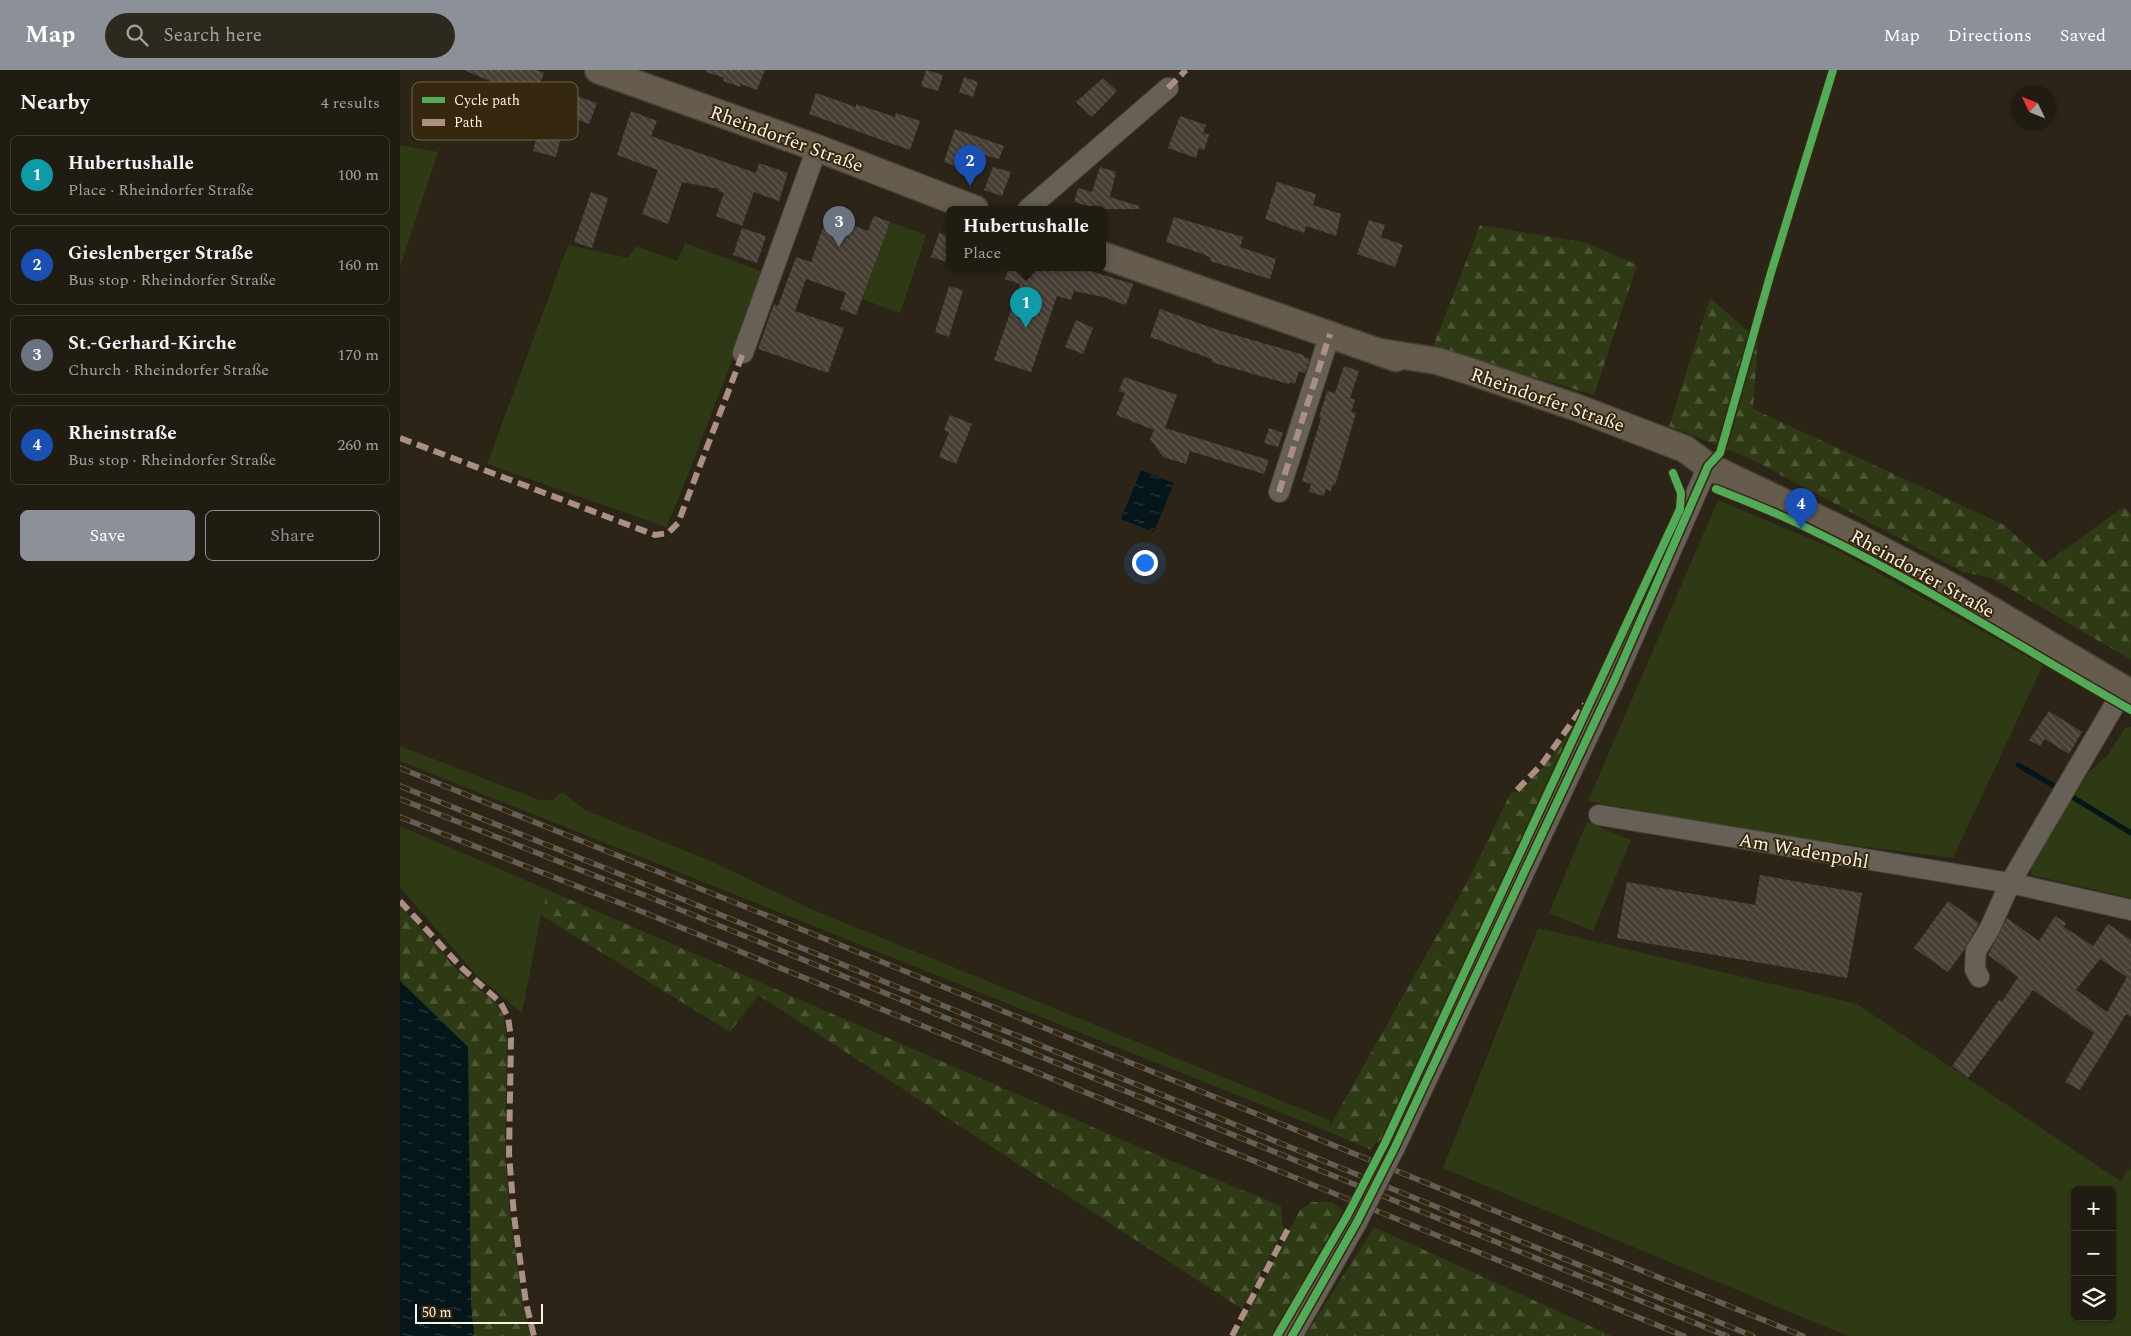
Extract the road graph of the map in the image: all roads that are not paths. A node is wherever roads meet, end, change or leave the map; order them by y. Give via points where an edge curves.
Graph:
1 (598, 70) edge
2 (1168, 88) dead end
3 (817, 148) junction
4 (968, 206) edge
5 (1031, 206) edge
6 (1106, 256) edge
7 (1330, 334) junction
8 (742, 353) dead end
9 (1708, 466) junction
10 (1279, 492) dead end
11 (2127, 691) edge
12 (1598, 815) dead end
13 (2010, 884) junction
14 (2131, 910) edge
15 (1979, 977) dead end
16 (1292, 1336) edge

1 - 3 main road, Rheindorfer Straße
2 - 5 street
3 - 4 main road, Rheindorfer Straße
3 - 8 street
6 - 7 main road, Rheindorfer Straße
7 - 9 main road, Rheindorfer Straße via 1380,352 1438,361 1578,408 1685,449
7 - 10 street
9 - 11 main road, Rheindorfer Straße via 1855,536 1954,588
9 - 16 street, bridge via 1614,681 1395,1148
11 - 13 street
12 - 13 street, Am Wadenpohl
13 - 14 street, Am Wadenpohl
13 - 15 street via 1976,951 1975,969

